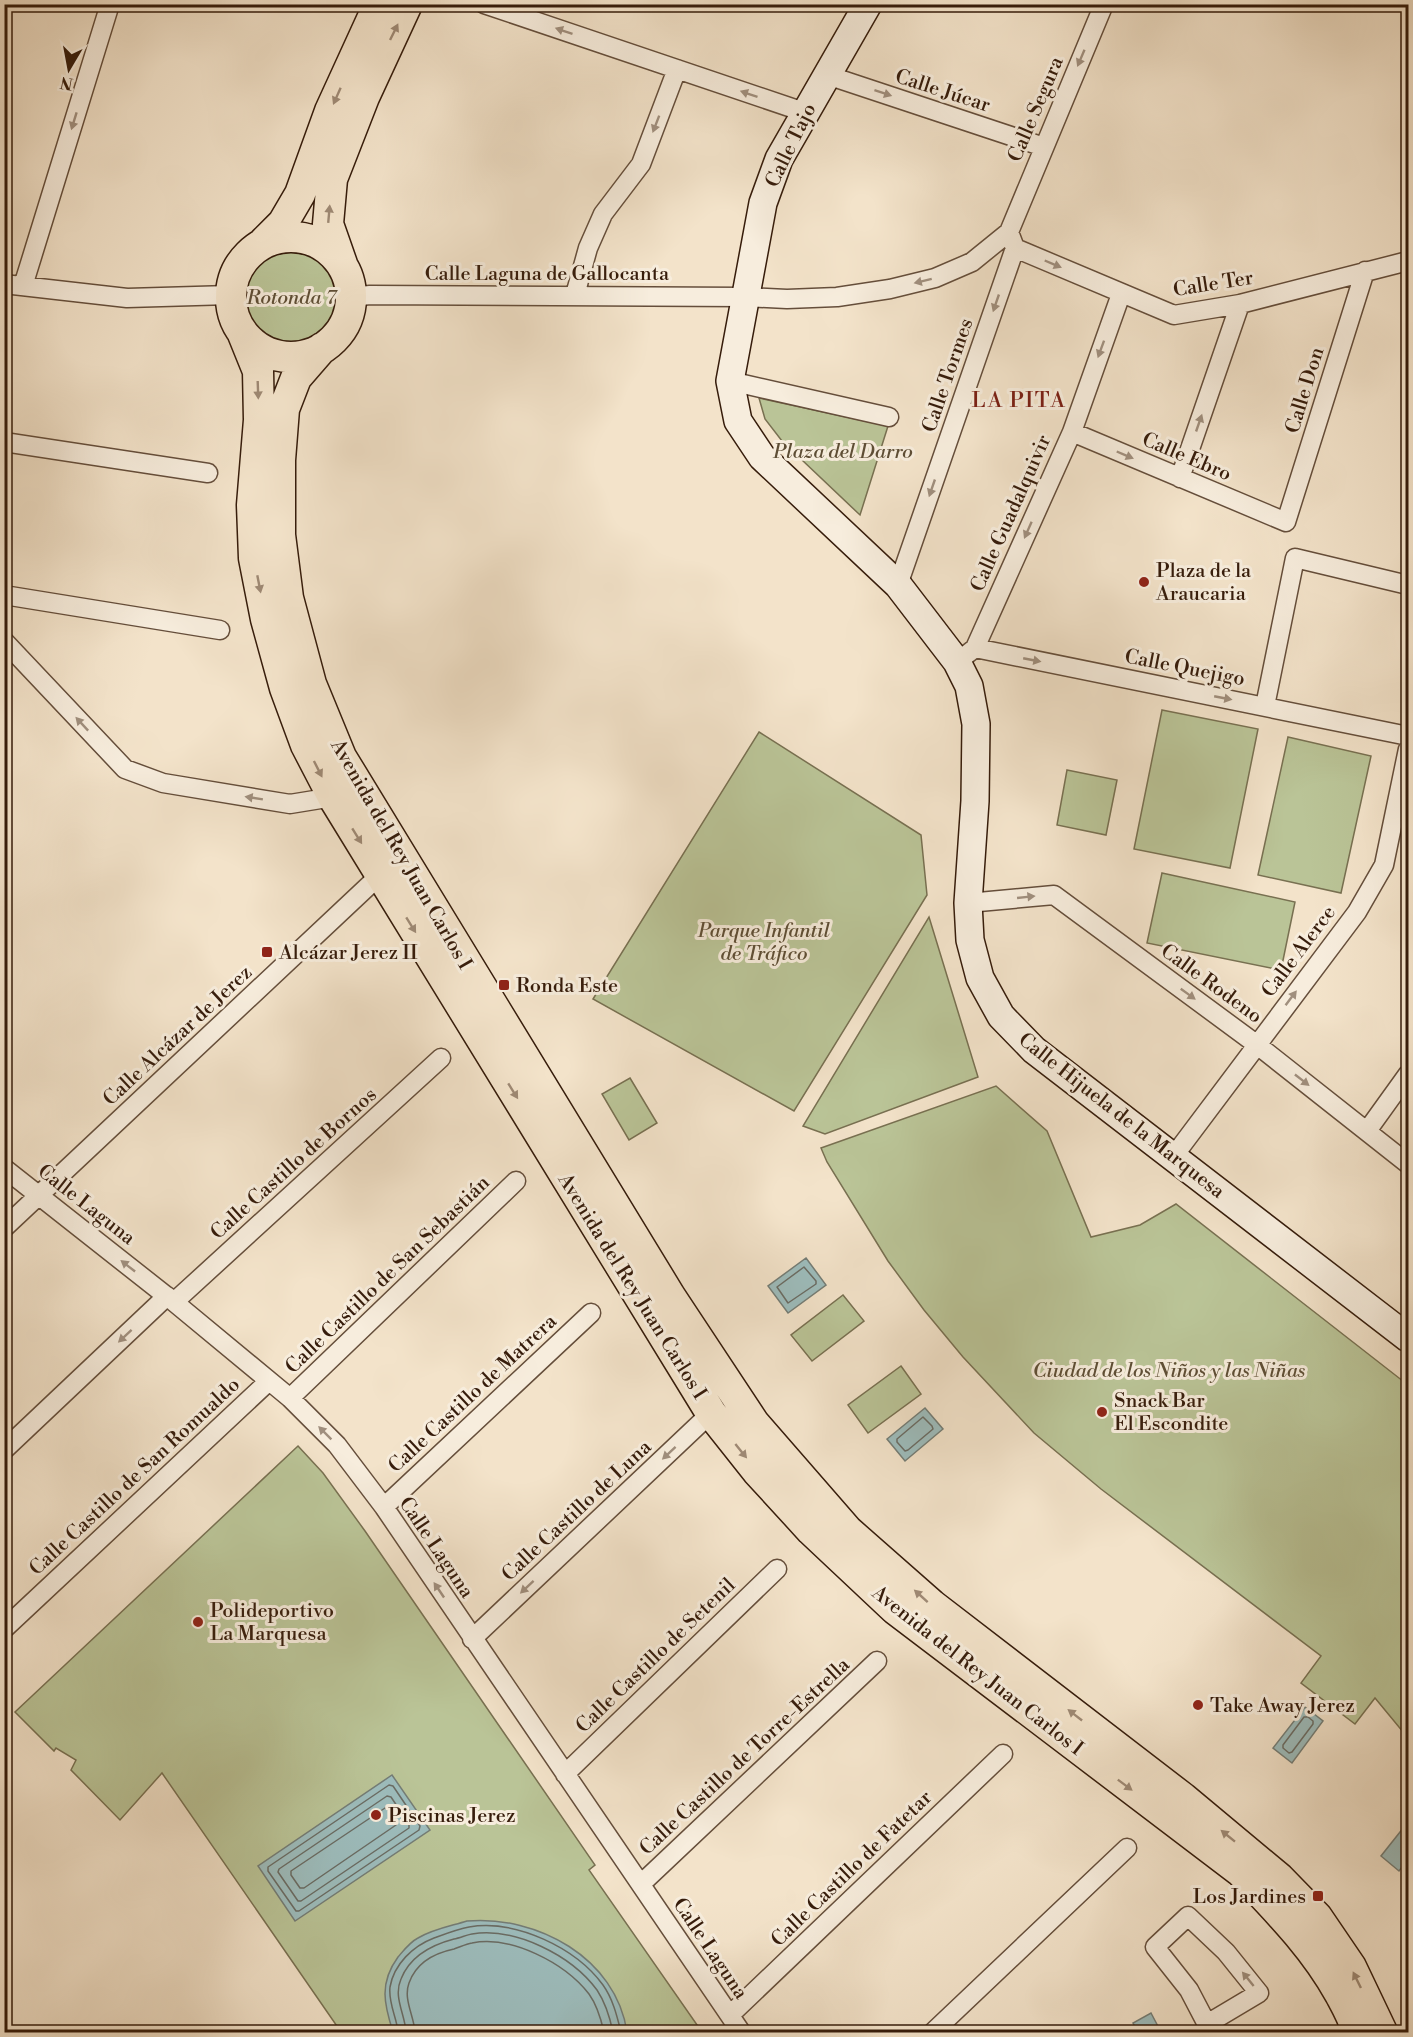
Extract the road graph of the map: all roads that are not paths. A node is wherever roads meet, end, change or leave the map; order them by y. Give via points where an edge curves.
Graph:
1 (110, 4) edge
2 (379, 4) edge
3 (407, 4) edge
4 (484, 4) edge
5 (866, 5) edge
6 (1098, 6) edge
7 (677, 69) junction
8 (827, 75) junction
9 (804, 112) junction
10 (1044, 147) junction
11 (1012, 240) junction
12 (264, 242) junction
13 (1408, 261) edge
14 (1365, 271) junction
15 (348, 283) junction
16 (4, 284) edge
17 (23, 286) junction
18 (1121, 294) junction
19 (230, 295) junction
20 (574, 295) junction
21 (744, 297) junction
22 (1240, 304) junction
23 (243, 334) junction
24 (322, 348) junction
25 (730, 381) junction
26 (889, 417) dead end
27 (1072, 432) junction
28 (4, 442) edge
29 (208, 473) dead end
30 (1180, 478) junction
31 (1286, 522) joint
32 (898, 585) junction
33 (1408, 585) edge
34 (4, 595) edge
35 (220, 630) dead end
36 (4, 641) edge
37 (966, 655) junction
38 (1265, 706) junction
39 (1408, 735) edge
40 (1408, 749) edge
41 (333, 798) junction
42 (380, 875) junction
43 (968, 903) junction
44 (1256, 1044) junction
45 (441, 1058) dead end
46 (1408, 1074) edge
47 (1366, 1131) junction
48 (1173, 1157) junction
49 (1408, 1164) edge
50 (4, 1168) edge
51 (516, 1182) dead end
52 (39, 1196) junction
53 (4, 1228) edge
54 (171, 1299) junction
55 (591, 1313) dead end
56 (1408, 1338) edge
57 (269, 1381) junction
58 (290, 1398) junction
59 (711, 1413) junction
60 (4, 1450) edge
61 (384, 1507) junction
62 (777, 1569) dead end
63 (4, 1629) edge
64 (472, 1639) junction
65 (877, 1661) dead end
66 (1003, 1754) dead end
67 (564, 1774) junction
68 (1127, 1848) dead end
69 (641, 1884) junction
70 (730, 2015) junction
71 (1209, 2028) edge
72 (741, 2032) edge
73 (933, 2032) edge
74 (1357, 2032) edge
75 (1382, 2032) edge

1 -> 17 street
2 -> 12 main road via 330,111 300,194 283,223
15 -> 3 main road via 328,224 332,179
7 -> 4 street
5 - 8 street, Calle Tajo
6 -> 10 street, Calle Segura
9 -> 7 street
7 -> 20 street via 640,164 603,214
8 - 9 street, Calle Tajo
8 -> 10 street, Calle Júcar
9 - 21 street, Calle Tajo via 779,159 763,203
10 - 11 street, Calle Segura
11 -> 18 street, Calle Ter
11 -> 21 street, Calle Laguna de Gallocanta via 935,278 890,290 837,297
11 -> 32 street, Calle Tormes
12 - 15 main road via 288,236 324,247 338,259
12 - 19 main road via 241,263
13 - 14 street, Calle Ter
14 - 22 street, Calle Ter
14 - 31 street, Calle Don
15 - 20 street, Calle Laguna de Gallocanta via 370,295
15 - 24 main road via 347,319
16 - 17 street
17 - 19 street via 128,298
18 - 22 street, Calle Ter via 1174,315
18 -> 27 street, Calle Guadalquivir
19 - 23 main road via 232,313
20 - 21 street, Calle Laguna de Gallocanta
21 - 25 street, Calle Hijuela de la Marquesa
30 -> 22 street
23 - 24 main road via 272,354 288,357
23 -> 41 main road, Avenida del Rey Juan Carlos I via 258,371 254,558 285,687 306,745
75 -> 24 main road, Avenida del Rey Juan Carlos I via 1351,1967 1317,1917 1279,1878 932,1605 848,1531 754,1423 670,1296 341,757 311,684 288,598 282,556 280,460 284,409 296,378
25 - 26 street
25 - 32 street, Calle Hijuela de la Marquesa via 738,421 762,457
27 -> 30 street, Calle Ebro
27 -> 37 street, Calle Guadalquivir
28 - 29 street
30 - 31 street, Calle Ebro
32 - 37 street, Calle Hijuela de la Marquesa
33 - 38 street via 1295,558
34 - 35 street
41 -> 36 street via 290,804 163,783 125,769
37 -> 38 street, Calle Quejigo
37 - 43 street, Calle Hijuela de la Marquesa via 976,724
38 - 39 street, Calle Quejigo
44 -> 40 street, Calle Alerce via 1357,912 1384,865
41 -> 42 main road, Avenida del Rey Juan Carlos I
42 - 52 street, Calle Alcázar de Jerez
42 -> 59 main road, Avenida del Rey Juan Carlos I
43 -> 44 street, Calle Rodeno via 1054,895
43 - 48 street, Calle Hijuela de la Marquesa via 970,940 980,978 1001,1016 1034,1050
44 -> 47 street, Calle Rodeno
44 - 48 street, Calle Alerce
45 - 54 street, Calle Castillo de Bornos
46 - 47 street
47 - 49 street, Calle Rodeno
48 - 56 street, Calle Hijuela de la Marquesa
50 - 52 street, Calle Laguna
51 - 58 street, Calle Castillo de San Sebastián
52 - 53 street, Calle Alcázar de Jerez
54 -> 52 street, Calle Laguna
54 - 57 street, Calle Laguna
54 -> 60 street, Calle Castillo de Bornos
55 - 61 street, Calle Castillo de Matrera
57 - 58 street, Calle Laguna
57 - 63 street, Calle Castillo de San Romualdo
61 -> 58 street, Calle Laguna via 337,1445
59 -> 64 street, Calle Castillo de Luna
59 -> 74 main road, Avenida del Rey Juan Carlos I via 811,1530 895,1609 1240,1871 1286,1918 1325,1969
64 -> 61 street, Calle Laguna
62 - 67 street, Calle Castillo de Setenil
64 - 67 street, Calle Laguna
65 - 69 street, Calle Castillo de Torre-Estrella
66 - 70 street, Calle Castillo de Fatetar
67 - 69 street, Calle Laguna
68 - 73 street
69 - 70 street, Calle Laguna
70 - 72 street, Calle Laguna
71 -> 71 street via 1259,1994 1226,1952 1188,1916 1155,1947 1189,1990

